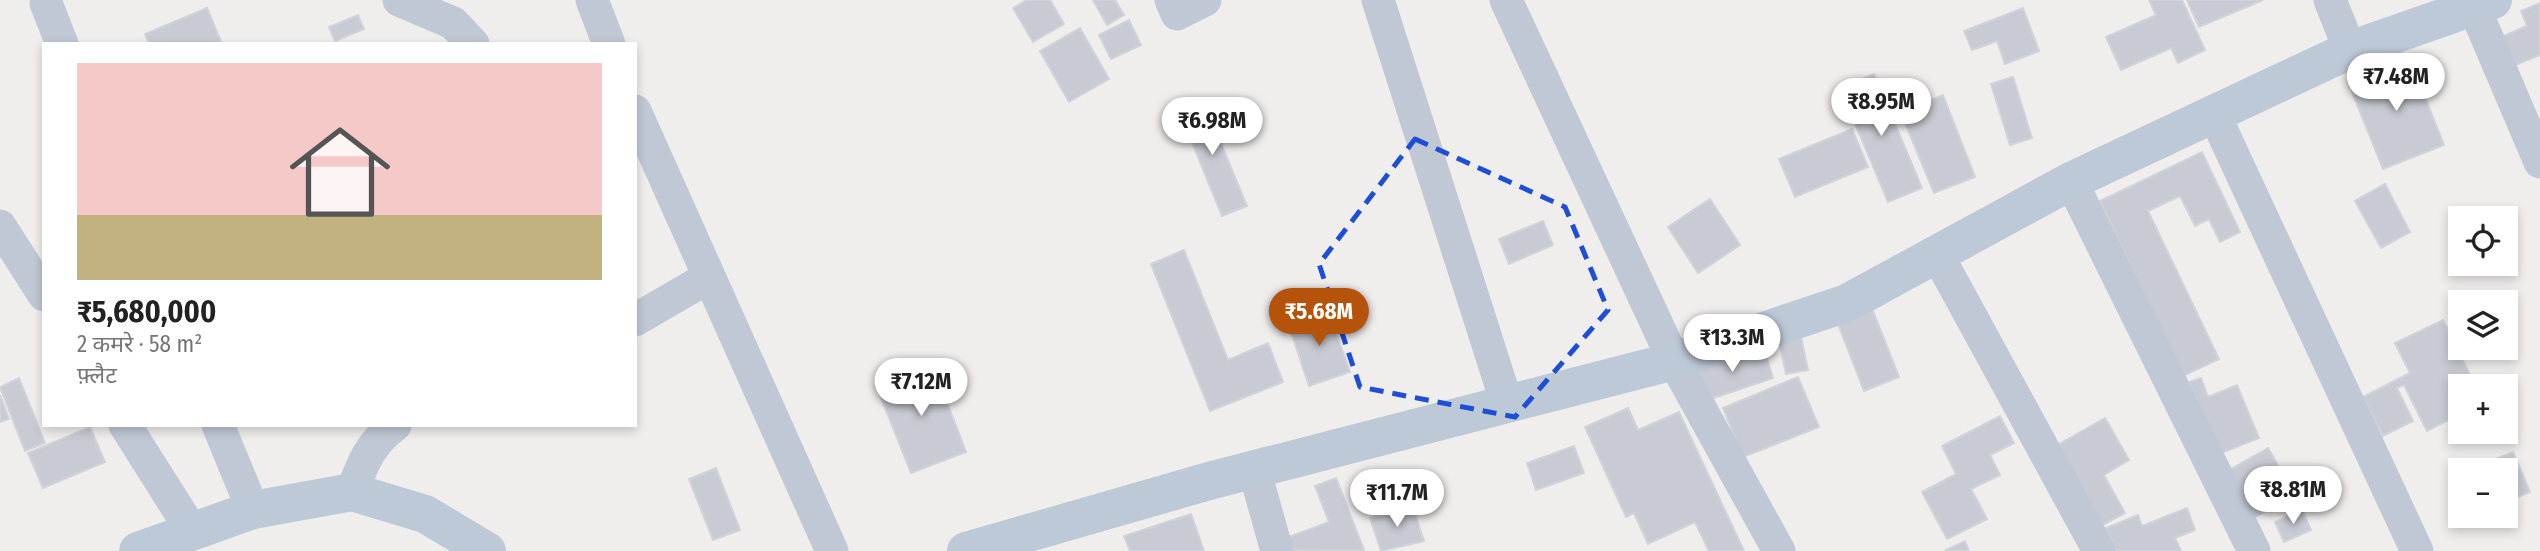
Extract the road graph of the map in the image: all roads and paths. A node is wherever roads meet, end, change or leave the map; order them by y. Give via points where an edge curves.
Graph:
1 (399, 0) edge
2 (592, 0) edge
3 (1171, 0) edge
4 (1205, 0) edge
5 (1378, 0) edge
6 (1506, 0) edge
7 (2330, 0) edge
8 (46, 3) dead end
9 (2483, 3) edge
10 (61, 42) edge
11 (471, 42) edge
12 (608, 42) edge
13 (2350, 50) junction
14 (2214, 114) junction
15 (637, 115) edge
16 (2540, 162) edge
17 (2071, 181) junction
18 (0, 226) edge
19 (1937, 254) junction
20 (709, 277) junction
21 (42, 292) edge
22 (637, 319) edge
23 (1674, 362) junction
24 (1507, 404) junction
25 (126, 427) edge
26 (219, 427) edge
27 (392, 427) edge
28 (1254, 469) junction
29 (352, 492) junction
30 (253, 510) junction
31 (192, 531) junction
32 (138, 551) edge
33 (487, 551) edge
34 (831, 551) edge
35 (966, 551) edge
36 (1277, 551) edge
37 (1779, 551) edge
38 (2099, 551) edge
39 (2254, 551) edge
40 (2417, 551) edge

1 - 11 street via 453,23
2 - 12 street
3 - 4 street via 1177,14
5 - 24 street
6 - 23 street
7 - 13 street
8 - 10 street
9 - 13 street
9 - 16 street
13 - 14 street
14 - 17 street
14 - 40 street
15 - 20 street
17 - 19 street
17 - 39 street
18 - 21 street
19 - 23 street via 1847,303
19 - 38 street
20 - 22 street
20 - 34 street
23 - 24 street
23 - 37 street
24 - 28 street
25 - 31 street
26 - 30 street
27 - 29 street via 380,435 365,457
28 - 35 street
28 - 36 street
29 - 30 street
29 - 33 street via 425,514
30 - 31 street
31 - 32 street

